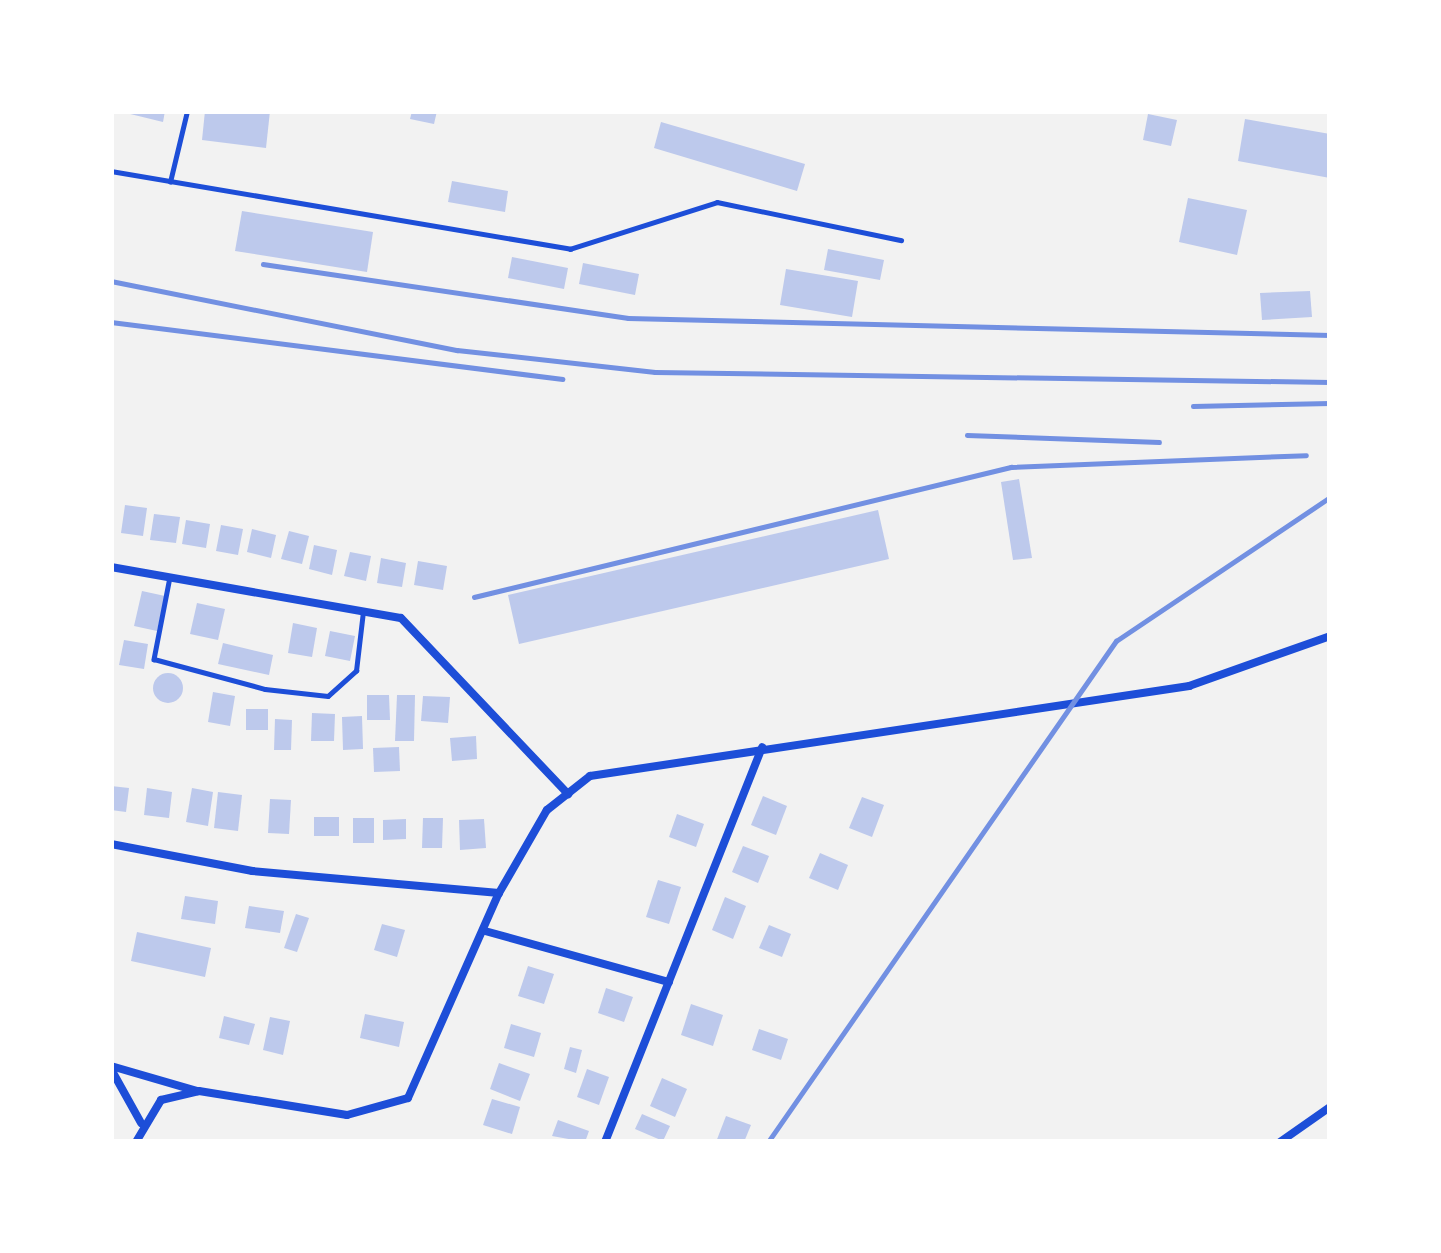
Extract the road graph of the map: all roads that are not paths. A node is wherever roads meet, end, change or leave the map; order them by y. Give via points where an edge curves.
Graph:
1 (187, 111) edge
2 (111, 171) edge
3 (170, 182) junction
4 (901, 240) dead end
5 (111, 567) edge
6 (170, 578) junction
7 (362, 611) junction
8 (1330, 636) edge
9 (762, 746) junction
10 (568, 794) junction
11 (111, 844) edge
12 (500, 893) junction
13 (485, 931) junction
14 (669, 982) junction
15 (111, 1068) edge
16 (199, 1091) junction
17 (1330, 1107) edge
18 (141, 1125) junction
19 (136, 1142) edge
20 (605, 1142) edge
21 (1280, 1142) edge

1 - 3 lane
2 - 3 lane
3 - 4 lane via 570,250 717,202
5 - 6 street
6 - 7 street
6 - 7 lane via 154,659 265,689 328,696 356,671
7 - 10 street via 401,618
8 - 9 street via 1189,686
9 - 10 street via 590,776
9 - 14 street
10 - 12 street
11 - 12 street via 252,871
12 - 13 street
13 - 14 street
13 - 16 street via 408,1098 346,1115
14 - 20 street
15 - 16 street
15 - 18 street
16 - 18 street via 161,1100
17 - 21 street
18 - 19 street

